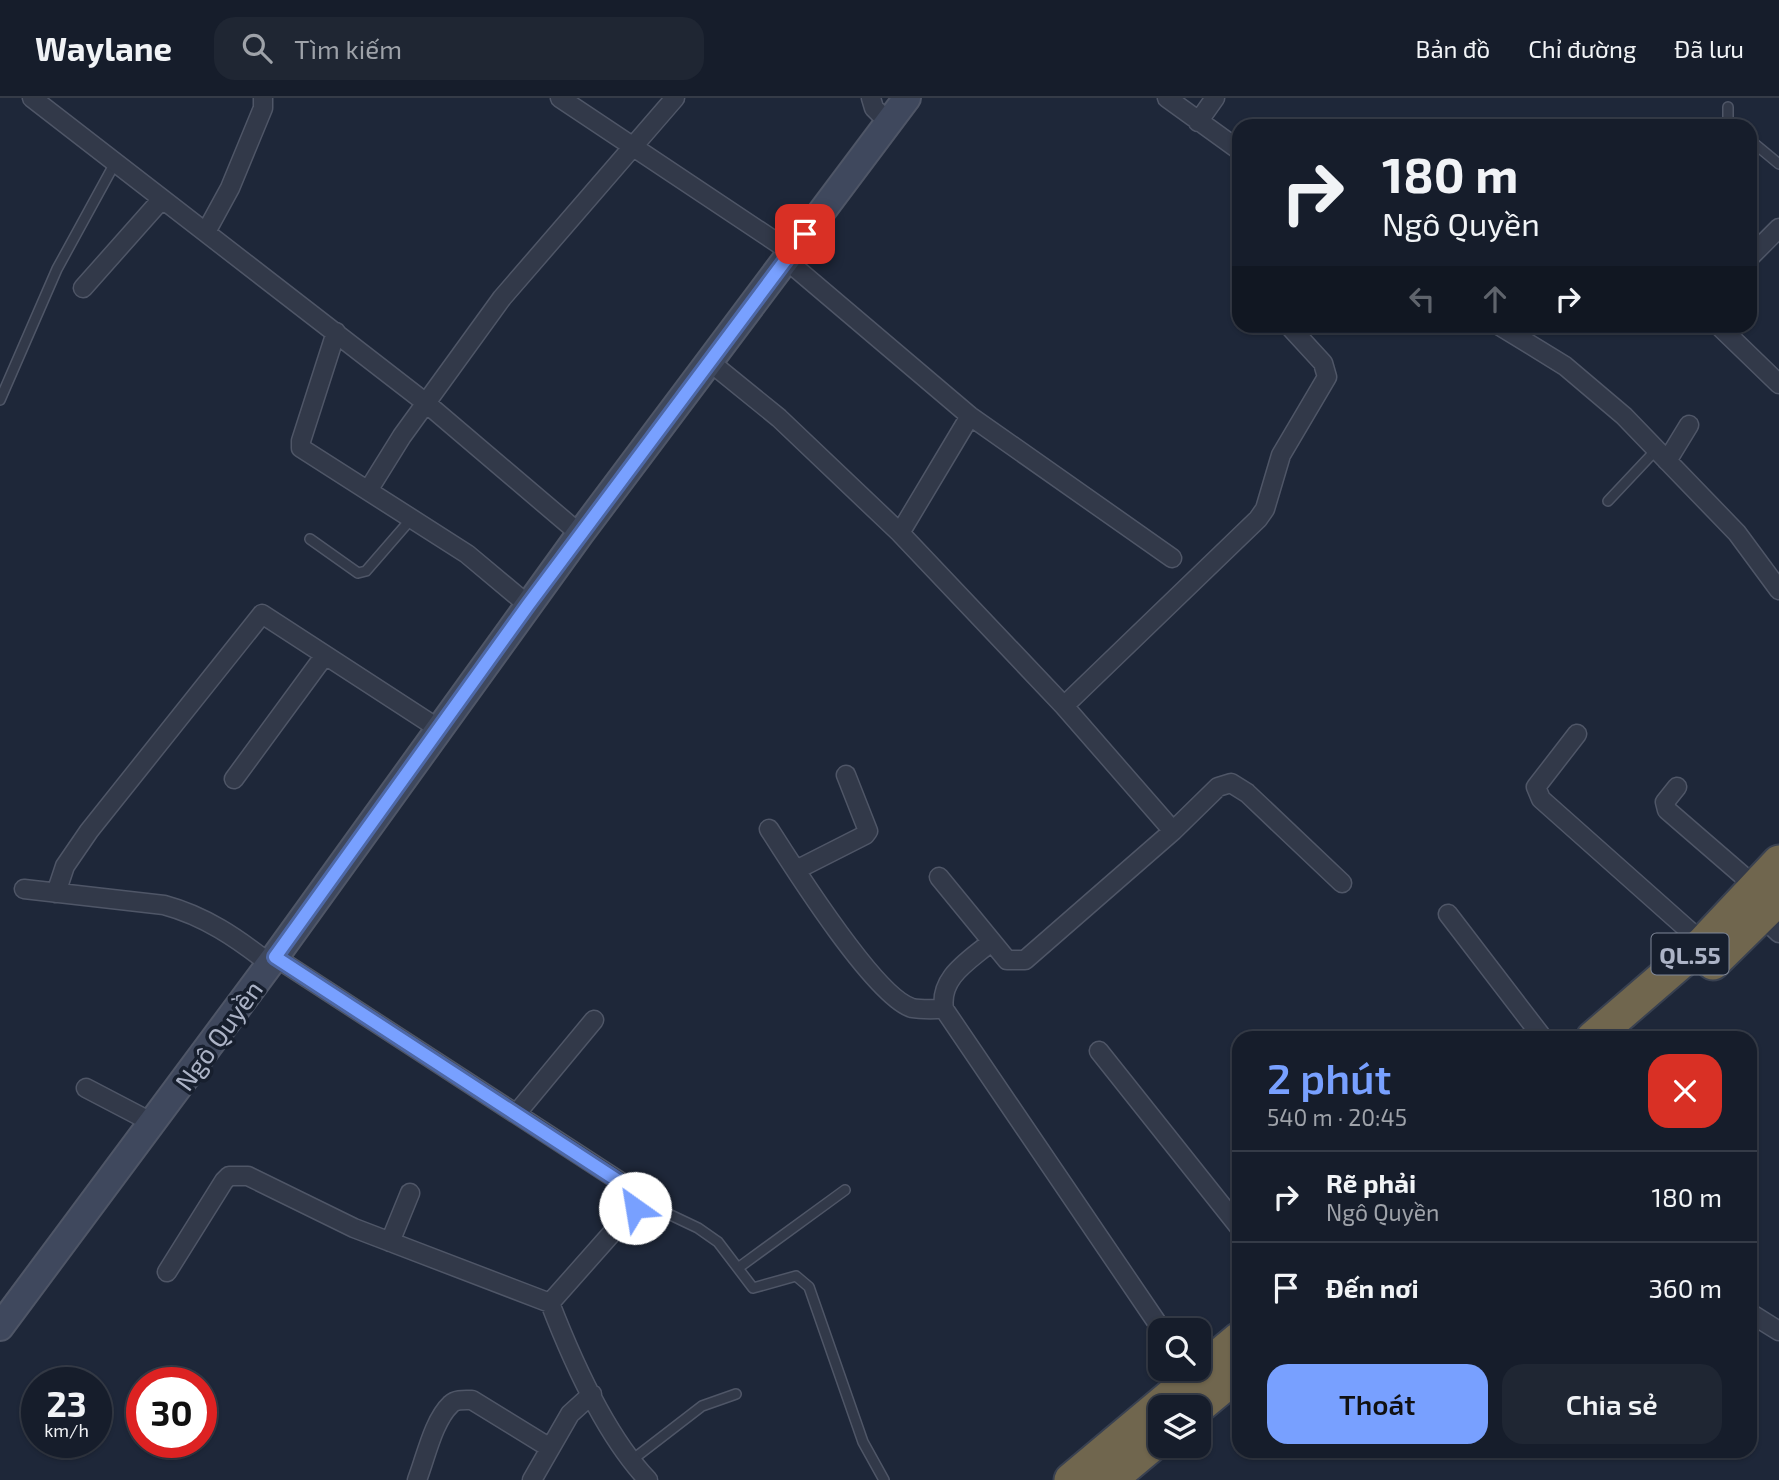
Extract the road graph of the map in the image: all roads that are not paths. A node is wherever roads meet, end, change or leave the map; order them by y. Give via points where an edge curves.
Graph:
1 (33, 98) edge
2 (263, 98) edge
3 (560, 98) edge
4 (675, 98) edge
5 (871, 98) edge
6 (907, 98) edge
7 (1167, 98) edge
8 (1215, 98) edge
9 (1728, 107) dead end
10 (1728, 119) edge
11 (1198, 122) junction
12 (889, 123) junction
13 (1232, 145) edge
14 (1757, 146) edge
15 (634, 148) junction
16 (115, 163) junction
17 (1779, 164) edge
18 (162, 199) junction
19 (1779, 228) edge
20 (206, 232) junction
21 (1757, 250) edge
22 (788, 256) junction
23 (83, 288) dead end
24 (336, 332) junction
25 (1295, 333) edge
26 (1511, 333) edge
27 (1726, 333) edge
28 (710, 362) junction
29 (1779, 384) edge
30 (0, 400) edge
31 (426, 403) junction
32 (970, 416) junction
33 (1689, 425) dead end
34 (1661, 455) junction
35 (369, 489) junction
36 (1608, 501) dead end
37 (412, 518) junction
38 (580, 534) junction
39 (900, 534) junction
40 (310, 539) dead end
41 (1172, 558) dead end
42 (1779, 590) edge
43 (528, 605) junction
44 (325, 655) junction
45 (1064, 706) junction
46 (439, 729) junction
47 (1577, 734) dead end
48 (846, 775) dead end
49 (234, 779) dead end
50 (1677, 787) dead end
51 (769, 829) dead end
52 (1173, 831) junction
53 (1779, 862) edge
54 (796, 870) junction
55 (939, 877) dead end
56 (1342, 883) dead end
57 (24, 888) dead end
58 (55, 893) junction
59 (1769, 909) edge
60 (1448, 914) dead end
61 (991, 942) junction
62 (1703, 943) junction
63 (272, 961) junction
64 (944, 1009) junction
65 (594, 1020) dead end
66 (1539, 1031) edge
67 (1601, 1031) edge
68 (1634, 1031) edge
69 (1099, 1051) dead end
70 (86, 1088) dead end
71 (516, 1114) junction
72 (153, 1123) junction
73 (845, 1191) dead end
74 (410, 1193) dead end
75 (637, 1199) junction
76 (1232, 1218) edge
77 (390, 1242) junction
78 (738, 1268) junction
79 (167, 1272) dead end
80 (550, 1303) junction
81 (1757, 1317) edge
82 (1153, 1318) edge
83 (0, 1327) edge
84 (1779, 1331) edge
85 (1232, 1346) edge
86 (1232, 1375) edge
87 (1193, 1384) edge
88 (592, 1394) junction
89 (736, 1394) dead end
90 (1148, 1434) edge
91 (1148, 1438) edge
92 (550, 1448) junction
93 (632, 1460) junction
94 (417, 1480) edge
95 (532, 1480) edge
96 (648, 1480) edge
97 (884, 1480) edge
98 (1071, 1480) edge
99 (1110, 1480) edge

1 - 16 street
2 - 20 street via 230,188
3 - 15 street
4 - 15 street
5 - 12 street
6 - 12 street, Ngô Quyền
7 - 11 street
8 - 11 street
9 - 10 lane
11 - 13 street
12 - 22 street, Ngô Quyền
14 - 17 lane
15 - 22 street
15 - 31 street via 502,298
16 - 18 street
16 - 30 lane via 57,269
18 - 20 street
18 - 23 street
19 - 21 street
20 - 24 street
22 - 28 street, Ngô Quyền
22 - 32 street
24 - 31 street
24 - 35 street via 301,448
25 - 45 street via 1323,363 1327,377 1281,455 1265,509
26 - 34 street via 1571,370
27 - 29 street
28 - 38 street, Ngô Quyền
28 - 39 street via 779,418
31 - 35 street
31 - 38 street
32 - 39 street
32 - 41 street
33 - 34 street
34 - 36 lane
34 - 42 street via 1737,533
35 - 37 street
37 - 40 lane via 366,571 358,573
37 - 43 street via 467,554
38 - 43 street, Ngô Quyền
39 - 45 street
43 - 46 street, Ngô Quyền
44 - 46 street
44 - 49 street
44 - 58 street via 266,614 257,616 89,831 65,866
45 - 52 street
46 - 63 street, Ngô Quyền
47 - 62 street via 1536,787 1541,799
48 - 54 street via 865,835
50 - 59 street via 1665,802 1667,810
51 - 54 street
52 - 56 street via 1218,787 1231,783
52 - 61 street via 1025,960 1007,960
53 - 59 highway, QL.55
54 - 64 street via 878,982 912,1008
55 - 61 street
57 - 58 street
58 - 63 street via 185,911
59 - 62 highway, QL.55
59 - 68 highway, QL.55 via 1697,979
60 - 66 street
61 - 64 street via 945,985
62 - 67 highway, QL.55
63 - 71 street
63 - 72 street, Ngô Quyền
64 - 82 street
65 - 71 street
69 - 76 street
70 - 72 street
71 - 75 street via 626,1186
72 - 83 street, Ngô Quyền
73 - 78 lane
74 - 77 street
75 - 78 lane via 698,1228 718,1242
75 - 80 street via 635,1208
77 - 79 street via 248,1176 236,1175 224,1181
77 - 80 street
78 - 97 lane via 753,1288 796,1276 809,1287 863,1441
80 - 88 street
81 - 84 street
85 - 87 highway
86 - 87 highway
88 - 92 street via 570,1414
88 - 93 street
89 - 93 lane via 702,1406
90 - 98 highway
91 - 99 highway
92 - 94 street via 472,1400 458,1400 442,1418
92 - 95 street
93 - 96 street

